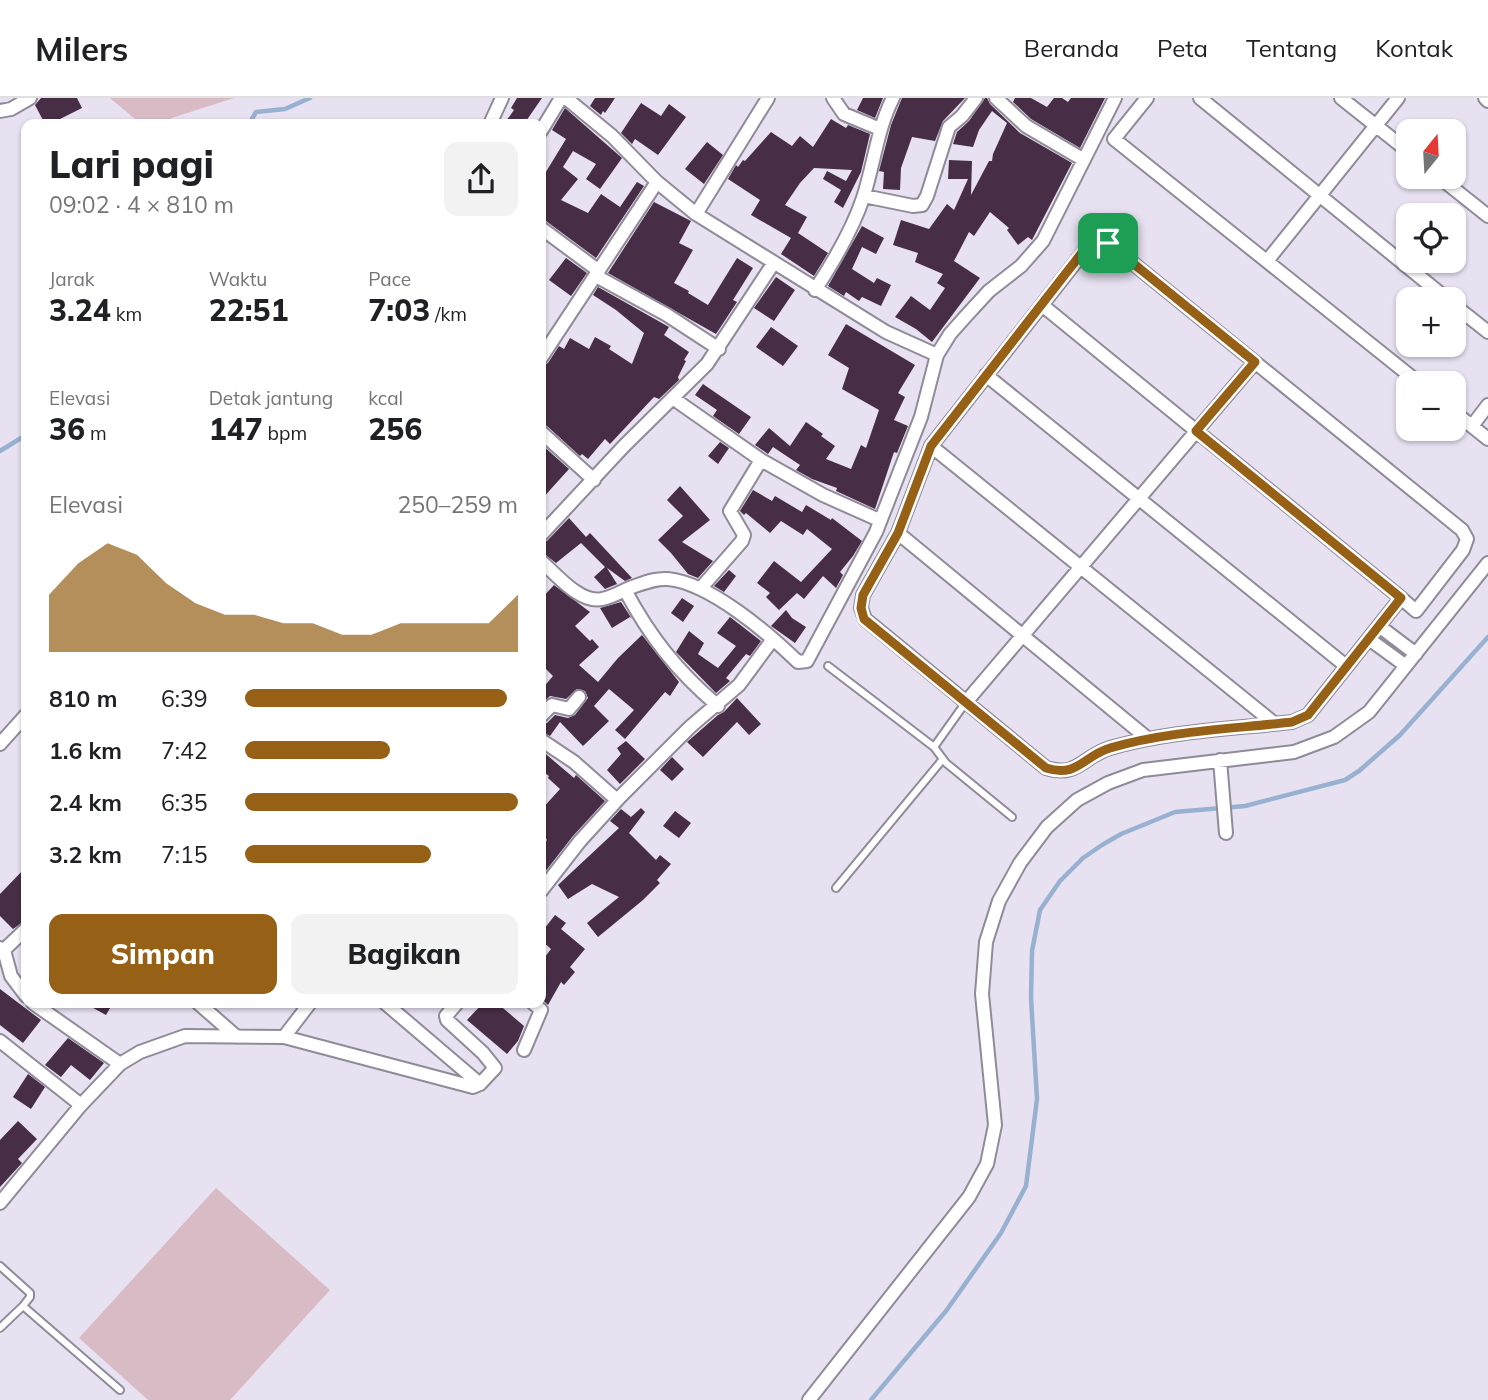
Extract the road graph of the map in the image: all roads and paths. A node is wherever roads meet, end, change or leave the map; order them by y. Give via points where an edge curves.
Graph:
1 (30, 98) edge
2 (502, 98) edge
3 (564, 98) edge
4 (766, 98) edge
5 (833, 98) edge
6 (893, 98) edge
7 (976, 98) edge
8 (996, 98) edge
9 (1115, 98) edge
10 (1147, 98) edge
11 (1200, 98) edge
12 (1341, 98) edge
13 (1398, 98) edge
14 (0, 111) edge
15 (492, 119) edge
16 (546, 124) edge
17 (1376, 126) junction
18 (880, 128) junction
19 (1396, 142) edge
20 (1084, 160) junction
21 (657, 182) junction
22 (1454, 189) edge
23 (1320, 195) junction
24 (864, 196) junction
25 (696, 214) junction
26 (1488, 216) edge
27 (546, 232) edge
28 (1267, 261) junction
29 (773, 264) junction
30 (598, 273) junction
31 (1432, 287) edge
32 (815, 290) junction
33 (1042, 305) junction
34 (1466, 315) edge
35 (1488, 332) edge
36 (719, 349) junction
37 (546, 351) edge
38 (937, 355) junction
39 (1255, 362) junction
40 (1404, 371) edge
41 (986, 375) junction
42 (674, 399) junction
43 (1488, 405) edge
44 (1466, 421) edge
45 (1472, 426) junction
46 (1196, 431) junction
47 (546, 437) edge
48 (1488, 439) edge
49 (931, 446) junction
50 (761, 460) junction
51 (594, 480) junction
52 (1138, 498) junction
53 (879, 520) junction
54 (546, 530) edge
55 (898, 533) junction
56 (1488, 564) edge
57 (546, 565) edge
58 (1081, 567) junction
59 (701, 588) junction
60 (625, 590) junction
61 (1401, 598) junction
62 (1379, 626) junction
63 (1023, 635) junction
64 (773, 639) junction
65 (1369, 639) junction
66 (1416, 654) junction
67 (828, 666) dead end
68 (1346, 666) junction
69 (1406, 666) junction
70 (579, 698) dead end
71 (966, 702) junction
72 (718, 706) junction
73 (546, 711) edge
74 (21, 721) edge
75 (1275, 724) junction
76 (1147, 738) junction
77 (546, 743) edge
78 (0, 744) edge
79 (934, 747) junction
80 (943, 759) junction
81 (1220, 760) junction
82 (617, 800) junction
83 (1012, 817) dead end
84 (1226, 833) dead end
85 (546, 885) edge
86 (836, 888) dead end
87 (21, 933) edge
88 (2, 949) edge
89 (4, 975) edge
90 (21, 991) edge
91 (40, 1008) edge
92 (204, 1008) edge
93 (306, 1008) edge
94 (391, 1008) edge
95 (453, 1008) edge
96 (539, 1008) edge
97 (237, 1037) junction
98 (284, 1037) junction
99 (0, 1041) edge
100 (524, 1050) dead end
101 (120, 1064) junction
102 (480, 1084) junction
103 (81, 1105) junction
104 (0, 1203) edge
105 (0, 1266) edge
106 (23, 1306) junction
107 (0, 1328) edge
108 (120, 1390) dead end
109 (809, 1400) edge

1 - 14 street
2 - 15 street
3 - 16 street
3 - 21 street via 612,136
4 - 25 street
5 - 18 street via 848,116
6 - 18 street
7 - 24 street via 949,127 922,205
8 - 20 street via 1026,126
9 - 20 street
10 - 28 street via 1114,139
11 - 23 street
12 - 17 street
13 - 17 street
17 - 19 street
17 - 23 street
18 - 24 street
20 - 38 street via 1043,241 974,307
21 - 25 street
21 - 30 street
22 - 26 street
23 - 28 street
23 - 31 street
24 - 32 street via 838,254
25 - 29 street
27 - 30 street
28 - 40 street
29 - 32 street
29 - 36 street
30 - 36 street
30 - 37 street
32 - 38 street via 886,332
33 - 39 street via 1088,245 1108,243
33 - 41 street
33 - 46 street
34 - 35 street
36 - 42 street
38 - 53 street via 921,417
39 - 46 street
39 - 61 street via 1462,530 1467,539 1463,550 1416,611
41 - 49 street
41 - 52 street
42 - 50 street
42 - 51 street
43 - 45 street
44 - 45 street
45 - 48 street
46 - 52 street
46 - 61 street
47 - 51 street
49 - 55 street
49 - 58 street
50 - 53 street
50 - 59 street via 730,511 744,535 742,541
51 - 54 street
52 - 58 street
52 - 68 street
53 - 64 street via 807,661 797,662
55 - 63 street
55 - 71 street via 863,595 864,619
56 - 66 street
57 - 60 street via 589,599
58 - 63 street
58 - 75 street
59 - 60 street via 668,579
59 - 64 street
60 - 72 street via 666,655
61 - 62 street
62 - 65 street
62 - 66 street
63 - 71 street
63 - 76 street
64 - 72 street via 740,685
65 - 68 street
65 - 69 street
66 - 69 street
67 - 79 lane
68 - 75 street via 1308,715
69 - 81 street via 1369,712 1334,737 1294,752
70 - 73 street via 569,709 552,705
71 - 76 street via 1046,768 1059,772 1071,771 1101,751
71 - 79 lane
72 - 82 street via 690,727
74 - 78 street
75 - 76 street
77 - 82 street
79 - 80 lane
80 - 83 lane
80 - 86 lane
81 - 84 street
81 - 109 street via 1143,770 1108,783 1077,800 1047,827 1020,863 999,901 986,942 982,994 995,1125 987,1164 969,1198
82 - 85 street
87 - 88 street
88 - 89 street
89 - 90 street
91 - 101 street
92 - 97 street
93 - 98 street
94 - 102 street
95 - 102 street via 447,1020 495,1068
96 - 100 street
97 - 98 street
97 - 101 street via 185,1036
98 - 102 street via 473,1087
99 - 103 street
101 - 103 street
103 - 104 street
105 - 106 lane via 30,1293
106 - 107 lane
106 - 108 lane

